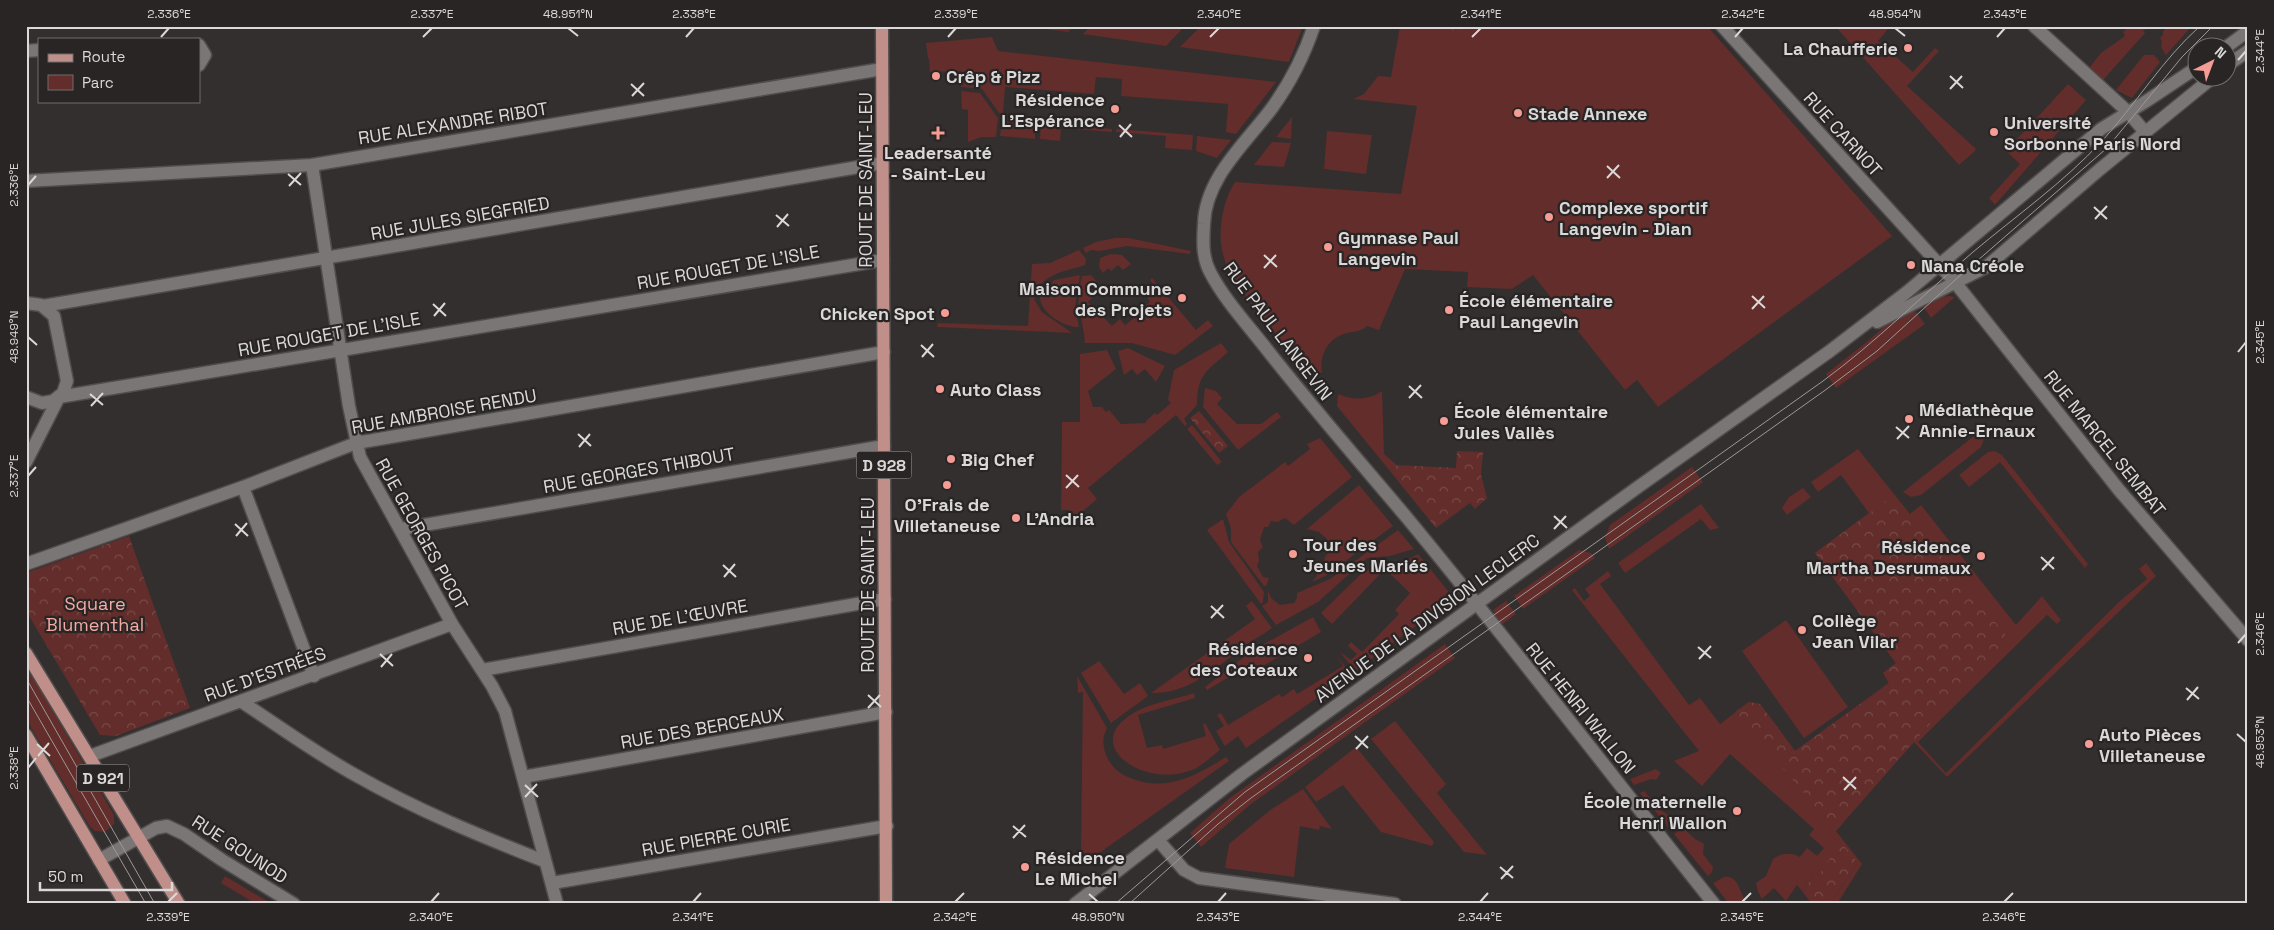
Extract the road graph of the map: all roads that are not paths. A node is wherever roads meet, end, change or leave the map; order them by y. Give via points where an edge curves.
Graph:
1 (882, 26) edge
2 (1314, 26) edge
3 (1722, 26) edge
4 (2034, 26) edge
5 (2248, 31) edge
6 (2236, 40) edge
7 (200, 47) edge
8 (2248, 51) edge
9 (2236, 59) edge
10 (200, 64) edge
11 (882, 69) junction
12 (2186, 74) edge
13 (2200, 88) edge
14 (2128, 112) junction
15 (2145, 132) junction
16 (882, 163) junction
17 (312, 165) junction
18 (26, 181) edge
19 (326, 258) junction
20 (883, 260) junction
21 (1939, 265) junction
22 (1956, 284) junction
23 (26, 303) edge
24 (43, 306) junction
25 (341, 350) junction
26 (1830, 351) junction
27 (884, 352) junction
28 (26, 397) edge
29 (59, 397) junction
30 (356, 443) junction
31 (884, 446) junction
32 (26, 462) edge
33 (243, 487) junction
34 (401, 529) junction
35 (26, 564) edge
36 (885, 599) junction
37 (1476, 604) junction
38 (452, 624) junction
39 (2247, 639) edge
40 (26, 652) edge
41 (482, 670) junction
42 (314, 676) junction
43 (242, 702) junction
44 (886, 712) junction
45 (26, 735) edge
46 (90, 756) junction
47 (523, 777) junction
48 (886, 826) junction
49 (139, 838) junction
50 (1158, 840) junction
51 (99, 860) junction
52 (544, 860) junction
53 (552, 883) junction
54 (126, 904) edge
55 (179, 904) edge
56 (294, 904) edge
57 (557, 904) edge
58 (886, 904) edge
59 (1075, 904) edge
60 (1395, 904) edge
61 (1714, 904) edge

1 - 11 main road, ROUTE DE SAINT-LEU / D 928
2 - 37 street, RUE PAUL LANGEVIN via 1300,63 1285,89 1209,195 1204,210 1204,258 1216,282 1281,368
3 - 21 street, RUE CARNOT
4 - 14 street
5 - 6 street
7 - 10 street via 205,55
8 - 9 street
11 - 16 main road, ROUTE DE SAINT-LEU / D 928
11 - 17 street, RUE ALEXANDRE RIBOT
12 - 14 street, AVENUE DE LA DIVISION LECLERC
13 - 15 street, AVENUE DE LA DIVISION LECLERC
14 - 15 street
14 - 21 street, AVENUE DE LA DIVISION LECLERC via 2101,129
15 - 22 street, AVENUE DE LA DIVISION LECLERC via 1986,267
16 - 19 street, RUE JULES SIEGFRIED
16 - 20 main road, ROUTE DE SAINT-LEU / D 928
17 - 18 street, RUE ALEXANDRE RIBOT
17 - 19 street, RUE GEORGES PICOT
19 - 24 street, RUE JULES SIEGFRIED
19 - 25 street, RUE GEORGES PICOT
20 - 25 street, RUE ROUGET DE L'ISLE
20 - 27 main road, ROUTE DE SAINT-LEU / D 928
21 - 22 street, RUE MARCEL SEMBAT
21 - 26 street, AVENUE DE LA DIVISION LECLERC
22 - 26 street, AVENUE DE LA DIVISION LECLERC via 1881,320
22 - 39 street, RUE MARCEL SEMBAT via 2119,490
23 - 24 street, RUE JULES SIEGFRIED
24 - 29 street via 55,320 65,371 66,387
25 - 29 street, RUE ROUGET DE L'ISLE
25 - 30 street, RUE GEORGES PICOT
26 - 37 street, AVENUE DE LA DIVISION LECLERC
27 - 30 street, RUE AMBROISE RENDU
27 - 31 main road, ROUTE DE SAINT-LEU / D 928
28 - 29 street, RUE ROUGET DE L'ISLE via 42,403
29 - 32 street
30 - 33 street, RUE AMBROISE RENDU
30 - 34 street, RUE GEORGES PICOT via 362,463
31 - 34 street, RUE GEORGES THIBOUT
31 - 36 main road, ROUTE DE SAINT-LEU / D 928
33 - 35 street, RUE AMBROISE RENDU
33 - 42 street
34 - 38 street, RUE GEORGES PICOT
36 - 41 street, RUE DE L'ŒUVRE
36 - 44 main road, ROUTE DE SAINT-LEU / D 928
37 - 50 street, AVENUE DE LA DIVISION LECLERC via 1242,774
37 - 61 street, RUE HENRI WALLON
38 - 41 street, RUE GEORGES PICOT
38 - 42 street, RUE D'ESTRÉES
40 - 46 main road, D 921
41 - 47 street, RUE GEORGES PICOT via 505,711
42 - 43 street, RUE D'ESTRÉES
43 - 46 street, RUE D'ESTRÉES
43 - 52 street via 316,752 381,789 487,838
44 - 47 street, RUE DES BERCEAUX
44 - 48 main road, ROUTE DE SAINT-LEU / D 928
45 - 51 main road, D 921
46 - 49 main road, D 921
47 - 52 street, RUE GEORGES PICOT
48 - 53 street, RUE PIERRE CURIE
48 - 58 main road, ROUTE DE SAINT-LEU / D 928
49 - 51 street, RUE GOUNOD
49 - 55 main road, D 921
49 - 56 street, RUE GOUNOD via 160,827 172,827
50 - 59 street, AVENUE DE LA DIVISION LECLERC
50 - 60 street via 1193,876
51 - 54 main road, D 921
52 - 53 street, RUE GEORGES PICOT
53 - 57 street, RUE GEORGES PICOT

